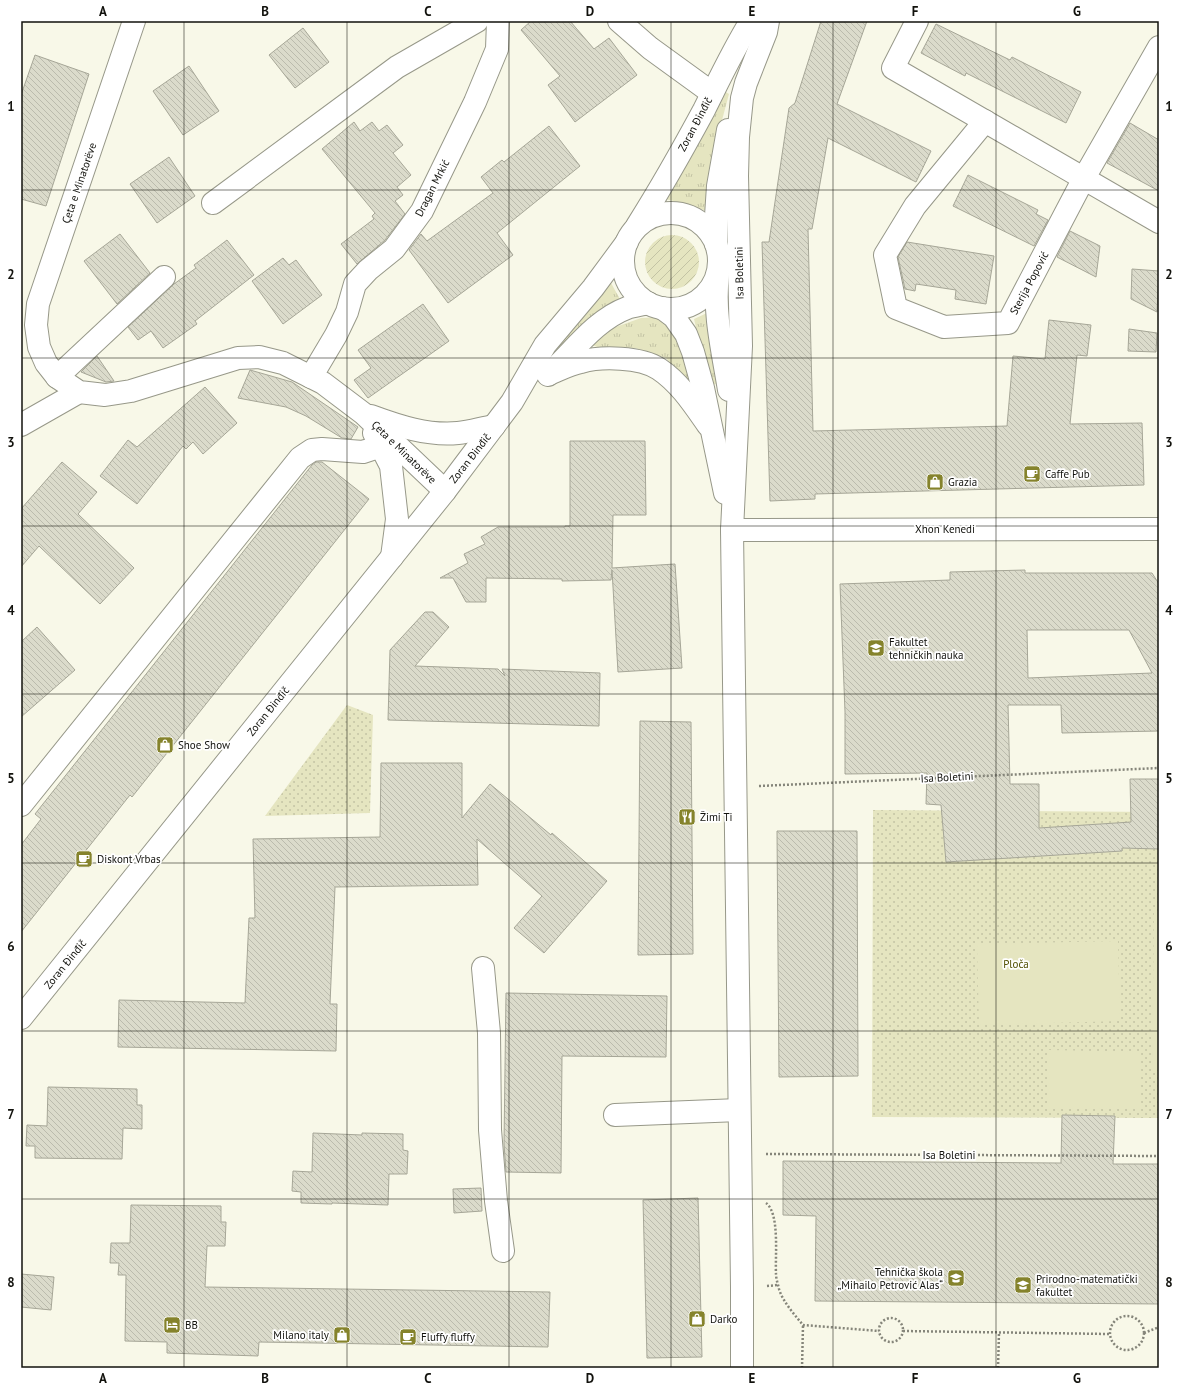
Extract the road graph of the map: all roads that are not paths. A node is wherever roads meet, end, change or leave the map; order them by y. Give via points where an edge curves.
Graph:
1 (134, 21) edge
2 (477, 21) edge
3 (498, 21) edge
4 (619, 21) edge
5 (751, 21) edge
6 (768, 21) edge
7 (918, 21) edge
8 (1159, 47) edge
9 (712, 93) junction
10 (742, 98) junction
11 (985, 121) junction
12 (1084, 178) junction
13 (213, 203) dead end
14 (1159, 222) edge
15 (632, 234) junction
16 (716, 244) junction
17 (718, 268) junction
18 (164, 277) dead end
19 (655, 306) junction
20 (30, 343) edge
21 (549, 374) junction
22 (57, 377) junction
23 (311, 377) junction
24 (79, 392) junction
25 (512, 402) junction
26 (364, 414) junction
27 (21, 425) edge
28 (494, 426) junction
29 (736, 432) junction
30 (713, 433) junction
31 (381, 446) junction
32 (444, 491) junction
33 (1159, 529) edge
34 (732, 530) junction
35 (392, 557) junction
36 (21, 804) edge
37 (483, 968) dead end
38 (21, 1018) edge
39 (739, 1110) junction
40 (615, 1116) dead end
41 (503, 1251) dead end
42 (742, 1368) edge

1 - 20 street, Çeta e Minatorëve via 38,304 36,325
2 - 13 street via 397,67
3 - 23 street, Dragan Mrkić via 497,49 475,102 422,211 394,250 368,270 355,284 347,312
4 - 9 street via 650,48
5 - 9 street, Zoran Đinđič via 736,44
6 - 10 street, Isa Boletini
7 - 11 street via 893,68
8 - 12 street, Sterija Popović
9 - 15 street, Zoran Đinđič via 659,191
10 - 16 street via 727,133 718,186
10 - 29 street, Isa Boletini via 737,176 741,346
11 - 12 street
11 - 12 street, Sterija Popović via 915,206 885,255 896,308 944,327 1008,323
12 - 14 street
15 - 16 street, Zoran Đinđič via 650,218 665,213 681,214 696,220 708,230
15 - 19 street, Zoran Đinđič via 623,255 628,283 637,295
15 - 25 street, Zoran Đinđič via 593,288 545,345
16 - 17 street, Zoran Đinđič
17 - 19 street, Zoran Đinđič via 714,283 705,295 692,304 678,308
17 - 29 street via 717,311
18 - 22 street
19 - 21 street, Zoran Đinđič via 628,308 606,319
19 - 30 street, Isa Boletini via 674,317 686,334 703,388
20 - 22 street, Çeta e Minatorëve
21 - 25 street, Zoran Đinđič
21 - 30 street via 581,362 598,359 619,358 652,366 676,383
22 - 24 street, Çeta e Minatorëve
23 - 24 street, Çeta e Minatorëve via 283,363 259,357 238,358 131,391 105,396
23 - 26 street, Çeta e Minatorëve
24 - 27 street
25 - 28 street, Zoran Đinđič
26 - 28 street, Çeta e Minatorëve via 403,428 429,432 457,433
26 - 31 street, Çeta e Minatorëve
26 - 32 street, Çeta e Minatorëve
28 - 32 street, Zoran Đinđič
29 - 34 street, Isa Boletini
30 - 34 street, Isa Boletini
31 - 35 street, Çeta e Minatorëve via 391,466 397,519
31 - 36 street via 363,452 312,450 300,458
32 - 35 street, Zoran Đinđič
33 - 34 street, Xhon Kenedi
34 - 39 street, Isa Boletini
35 - 38 street, Zoran Đinđič
37 - 41 street via 489,1033 490,1130
39 - 40 street
39 - 42 street, Isa Boletini

